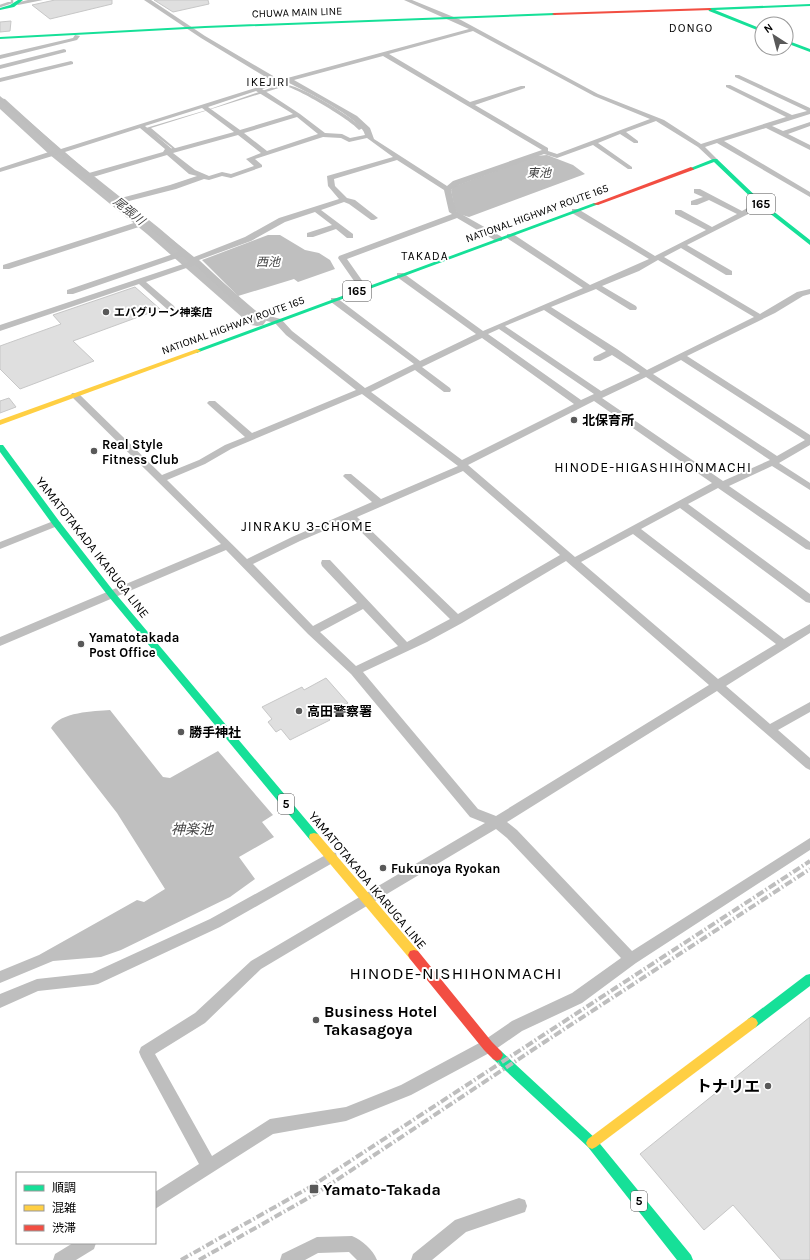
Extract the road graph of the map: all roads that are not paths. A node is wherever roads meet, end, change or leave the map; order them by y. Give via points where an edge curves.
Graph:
1 (40, 0) edge
2 (147, 0) edge
3 (407, 0) edge
4 (686, 0) edge
5 (20, 2) edge
6 (810, 5) edge
7 (706, 8) junction
8 (810, 8) edge
9 (0, 9) edge
10 (715, 12) junction
11 (456, 20) junction
12 (754, 28) edge
13 (192, 29) junction
14 (474, 29) junction
15 (77, 36) junction
16 (0, 38) edge
17 (0, 41) edge
18 (794, 44) edge
19 (64, 51) dead end
20 (810, 51) edge
21 (384, 54) junction
22 (0, 57) edge
23 (71, 63) dead end
24 (0, 67) edge
25 (738, 69) dead end
26 (737, 76) dead end
27 (0, 80) edge
28 (290, 80) junction
29 (279, 82) junction
30 (728, 86) dead end
31 (523, 88) dead end
32 (261, 91) junction
33 (788, 92) dead end
34 (0, 98) edge
35 (470, 104) junction
36 (206, 109) junction
37 (809, 112) edge
38 (298, 115) junction
39 (792, 118) junction
40 (655, 119) junction
41 (810, 124) edge
42 (141, 126) junction
43 (767, 126) junction
44 (239, 132) junction
45 (621, 132) junction
46 (782, 134) junction
47 (323, 135) junction
48 (369, 136) junction
49 (810, 137) edge
50 (719, 141) junction
51 (797, 141) junction
52 (593, 142) junction
53 (636, 142) dead end
54 (700, 146) junction
55 (810, 148) edge
56 (544, 152) junction
57 (56, 153) junction
58 (168, 153) junction
59 (265, 153) junction
60 (399, 157) junction
61 (715, 160) junction
62 (630, 168) dead end
63 (0, 170) edge
64 (88, 176) junction
65 (204, 176) junction
66 (447, 189) junction
67 (697, 191) dead end
68 (809, 193) edge
69 (709, 197) junction
70 (344, 200) junction
71 (119, 201) junction
72 (694, 203) dead end
73 (761, 204) junction
74 (316, 209) junction
75 (575, 211) junction
76 (678, 212) dead end
77 (743, 214) junction
78 (457, 215) junction
79 (374, 218) dead end
80 (144, 223) junction
81 (338, 226) junction
82 (712, 230) junction
83 (310, 236) dead end
84 (350, 236) dead end
85 (510, 236) junction
86 (499, 240) junction
87 (810, 243) edge
88 (681, 245) junction
89 (182, 254) junction
90 (656, 258) junction
91 (193, 262) junction
92 (6, 267) dead end
93 (729, 273) dead end
94 (400, 275) junction
95 (140, 281) junction
96 (593, 287) junction
97 (364, 289) junction
98 (810, 291) edge
99 (70, 292) dead end
100 (334, 300) junction
101 (545, 307) junction
102 (171, 308) dead end
103 (633, 308) dead end
104 (760, 317) junction
105 (278, 321) junction
106 (499, 326) junction
107 (0, 328) edge
108 (482, 334) junction
109 (614, 351) junction
110 (681, 356) junction
111 (597, 360) dead end
112 (418, 366) junction
113 (648, 373) junction
114 (447, 390) dead end
115 (364, 391) junction
116 (75, 396) junction
117 (598, 396) junction
118 (212, 403) dead end
119 (580, 404) junction
120 (0, 423) edge
121 (251, 437) junction
122 (809, 442) edge
123 (0, 447) edge
124 (774, 461) junction
125 (463, 466) junction
126 (348, 476) dead end
127 (161, 479) junction
128 (721, 484) junction
129 (810, 487) edge
130 (379, 503) junction
131 (680, 503) junction
132 (350, 516) junction
133 (56, 523) junction
134 (634, 529) junction
135 (228, 545) junction
136 (0, 546) edge
137 (810, 546) edge
138 (572, 558) junction
139 (326, 563) dead end
140 (245, 564) junction
141 (112, 595) junction
142 (810, 599) edge
143 (364, 604) junction
144 (458, 620) junction
145 (312, 631) junction
146 (808, 631) edge
147 (0, 642) edge
148 (784, 644) junction
149 (406, 647) junction
150 (355, 671) junction
151 (718, 685) junction
152 (810, 706) edge
153 (769, 730) junction
154 (810, 765) edge
155 (497, 822) junction
156 (810, 843) edge
157 (331, 857) junction
158 (368, 899) junction
159 (631, 959) junction
160 (810, 979) edge
161 (0, 1001) edge
162 (488, 1046) junction
163 (592, 1143) junction
164 (209, 1167) junction
165 (156, 1200) edge
166 (519, 1206) dead end
167 (86, 1244) edge
168 (61, 1260) edge
169 (288, 1260) edge
170 (369, 1260) edge
171 (419, 1260) edge
172 (686, 1260) edge

1 - 5 street
2 - 13 street
3 - 11 street
4 - 7 main road
5 - 9 main road
6 - 7 main road, CHUWA MAIN LINE
7 - 10 main road
7 - 11 main road, CHUWA MAIN LINE
8 - 10 main road, CHUWA MAIN LINE
10 - 11 main road, CHUWA MAIN LINE
10 - 12 main road
11 - 13 main road, CHUWA MAIN LINE
11 - 14 street
13 - 15 main road, CHUWA MAIN LINE
13 - 16 main road, CHUWA MAIN LINE
13 - 29 street
14 - 21 street
14 - 40 street via 596,95
15 - 17 main road, CHUWA MAIN LINE
15 - 22 street via 75,39
18 - 20 main road
19 - 24 street
21 - 28 street
21 - 35 street
23 - 27 street
25 - 33 street
26 - 37 street
28 - 29 street
28 - 48 street via 355,117 368,129
29 - 32 street
30 - 39 street
31 - 35 street
32 - 36 street
32 - 38 street
34 - 57 street
35 - 56 street via 546,149
36 - 42 street
36 - 44 street
37 - 39 street
38 - 44 street
38 - 47 street
39 - 43 street
40 - 45 street
40 - 54 street
41 - 46 street
42 - 57 street
42 - 58 street via 169,148 166,151
43 - 46 street
43 - 50 street
44 - 58 street
44 - 59 street
45 - 52 street
45 - 53 street
46 - 51 street
47 - 48 street via 342,136 349,140
47 - 59 street
48 - 60 street
49 - 51 street
50 - 54 street
50 - 68 street
51 - 55 street
52 - 56 street via 557,156
52 - 62 street
54 - 61 street
56 - 66 street via 456,183
57 - 63 street
57 - 64 street
58 - 64 street
58 - 65 street via 192,172
59 - 65 street via 249,158 260,166 231,176
60 - 66 street
60 - 70 street via 330,178 332,186
61 - 73 main road, 165
61 - 75 main road, NATIONAL HIGHWAY ROUTE 165 / 165
64 - 71 street
65 - 71 street
66 - 78 street via 452,210
67 - 69 street
69 - 72 street
69 - 77 street
70 - 74 street
70 - 79 street via 352,202
71 - 80 street
73 - 77 street
73 - 87 main road, 165
74 - 81 street
74 - 91 street via 282,220 248,239
75 - 85 main road, NATIONAL HIGHWAY ROUTE 165 / 165
75 - 90 street
76 - 82 street
77 - 82 street
78 - 86 street
78 - 97 street via 342,258
80 - 89 street
80 - 92 street
81 - 83 street
81 - 84 street
82 - 88 street
85 - 86 main road, NATIONAL HIGHWAY ROUTE 165 / 165
85 - 96 street
86 - 94 main road, NATIONAL HIGHWAY ROUTE 165 / 165
88 - 90 street
88 - 93 street
89 - 91 street
89 - 99 street
90 - 96 street
90 - 104 street
91 - 95 street
91 - 105 street via 249,312
94 - 97 main road, NATIONAL HIGHWAY ROUTE 165 / 165
94 - 108 street
95 - 102 street
95 - 107 street
96 - 101 street
96 - 103 street
97 - 100 main road, NATIONAL HIGHWAY ROUTE 165 / 165
98 - 104 street
100 - 105 main road, NATIONAL HIGHWAY ROUTE 165 / 165
100 - 112 street
101 - 106 street
101 - 109 street
104 - 110 street
105 - 115 street via 289,334
105 - 116 main road, NATIONAL HIGHWAY ROUTE 165 / 165
106 - 108 street
106 - 117 street
108 - 112 street
108 - 119 street
109 - 111 street
109 - 113 street
110 - 113 street
110 - 122 street
112 - 114 street
112 - 115 street
113 - 117 street
113 - 124 street
115 - 121 street
115 - 125 street
116 - 120 main road, NATIONAL HIGHWAY ROUTE 165 / 165
116 - 127 street
117 - 119 street
117 - 128 street
118 - 121 street
119 - 125 street
121 - 127 street
122 - 124 street
123 - 133 main road, YAMATOTAKADA IKARUGA LINE / 5
124 - 128 street
124 - 129 street
125 - 130 street
125 - 138 street
126 - 130 street
127 - 135 street
128 - 131 street
128 - 137 street
130 - 132 street
131 - 134 street
131 - 142 street
132 - 140 street
132 - 144 street
133 - 136 street
133 - 141 main road, YAMATOTAKADA IKARUGA LINE / 5
134 - 138 street
134 - 148 street
135 - 140 street
135 - 141 street
138 - 144 street
138 - 151 street
139 - 143 street
140 - 145 street
141 - 147 street
141 - 157 main road, YAMATOTAKADA IKARUGA LINE / 5
143 - 145 street
143 - 149 street
144 - 149 street
145 - 150 street
146 - 148 street
148 - 151 street
149 - 150 street
150 - 155 street via 474,813
151 - 153 street
151 - 155 street
152 - 153 street
153 - 154 street
155 - 158 street
155 - 159 street via 512,834
156 - 159 street
157 - 158 main road, YAMATOTAKADA IKARUGA LINE / 5
157 - 161 street via 215,923 93,979 37,985
158 - 162 main road, YAMATOTAKADA IKARUGA LINE / 5
158 - 164 street via 256,965 200,1018 146,1052
159 - 162 street via 577,998 517,1026
160 - 163 main road
162 - 163 main road, YAMATOTAKADA IKARUGA LINE / 5
162 - 164 street via 406,1090 346,1114 270,1127
163 - 172 main road, YAMATOTAKADA IKARUGA LINE / 5
164 - 165 street
166 - 171 street via 461,1226
167 - 168 street
169 - 170 street via 317,1245 352,1244

